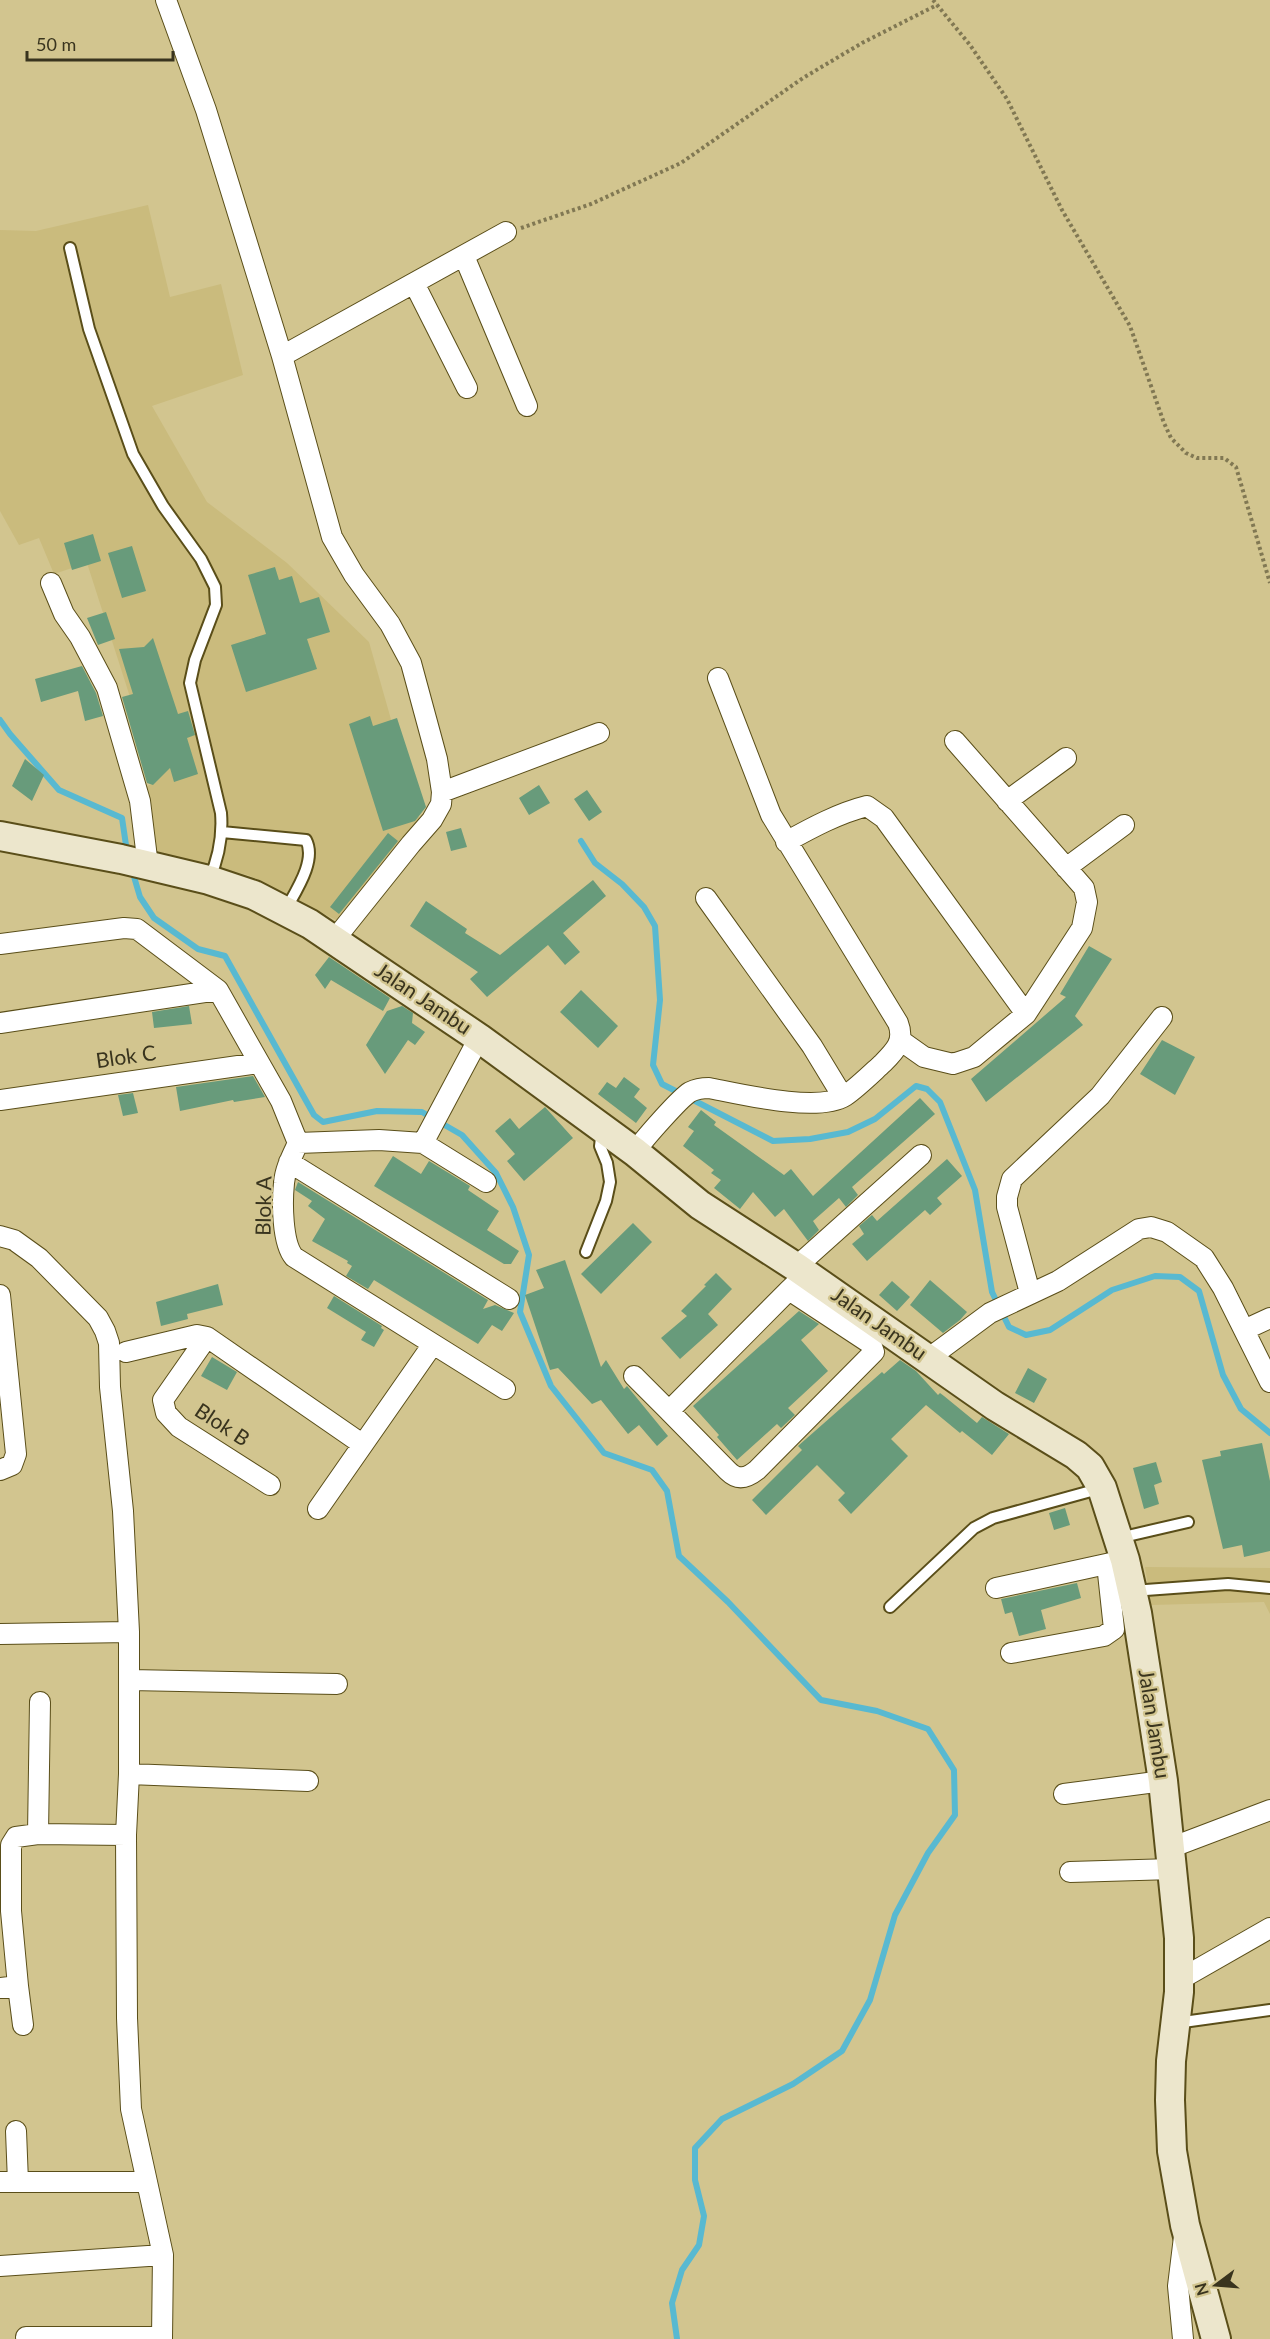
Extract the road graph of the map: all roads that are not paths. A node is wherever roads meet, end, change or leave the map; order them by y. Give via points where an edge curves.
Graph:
1 (166, 0) edge
2 (506, 232) road end
3 (70, 248) dead end
4 (464, 256) junction
5 (414, 283) junction
6 (282, 356) junction
7 (467, 388) dead end
8 (527, 406) dead end
9 (51, 583) dead end
10 (718, 678) dead end
11 (599, 733) dead end
12 (955, 741) dead end
13 (1066, 759) dead end
14 (442, 792) junction
15 (1007, 801) junction
16 (1124, 825) dead end
17 (222, 832) junction
18 (0, 836) edge
19 (786, 842) junction
20 (136, 863) junction
21 (1066, 868) junction
22 (209, 880) junction
23 (706, 898) dead end
24 (285, 911) junction
25 (335, 939) junction
26 (0, 944) edge
27 (218, 990) junction
28 (1026, 1014) junction
29 (1162, 1017) dead end
30 (0, 1023) edge
31 (479, 1038) junction
32 (900, 1040) junction
33 (259, 1063) junction
34 (843, 1097) junction
35 (0, 1100) edge
36 (602, 1128) junction
37 (426, 1137) junction
38 (298, 1143) junction
39 (635, 1152) junction
40 (921, 1155) dead end
41 (289, 1162) junction
42 (486, 1182) dead end
43 (0, 1236) edge
44 (586, 1252) dead end
45 (797, 1277) junction
46 (0, 1295) edge
47 (1021, 1297) junction
48 (509, 1299) dead end
49 (1270, 1318) edge
50 (1244, 1330) junction
51 (207, 1337) junction
52 (433, 1344) junction
53 (126, 1352) dead end
54 (929, 1358) junction
55 (634, 1376) dead end
56 (1270, 1382) edge
57 (505, 1389) dead end
58 (669, 1411) junction
59 (362, 1444) junction
60 (0, 1470) edge
61 (270, 1485) dead end
62 (1102, 1488) junction
63 (318, 1509) dead end
64 (1188, 1521) dead end
65 (1117, 1554) junction
66 (996, 1588) dead end
67 (1270, 1588) edge
68 (1132, 1592) junction
69 (890, 1607) dead end
70 (129, 1632) junction
71 (0, 1634) edge
72 (1011, 1653) dead end
73 (130, 1680) junction
74 (337, 1684) dead end
75 (40, 1702) dead end
76 (129, 1774) junction
77 (308, 1780) dead end
78 (1163, 1781) junction
79 (1064, 1794) dead end
80 (1270, 1809) edge
81 (38, 1834) junction
82 (126, 1834) junction
83 (1172, 1859) junction
84 (1070, 1872) dead end
85 (6, 1912) edge
86 (1270, 1928) edge
87 (1179, 1980) junction
88 (9, 1987) edge
89 (1270, 2010) edge
90 (1176, 2023) junction
91 (23, 2025) dead end
92 (16, 2131) dead end
93 (9, 2182) edge
94 (147, 2182) junction
95 (1185, 2225) junction
96 (163, 2255) junction
97 (0, 2266) edge
98 (26, 2337) dead end
99 (162, 2338) edge
100 (1183, 2339) edge
101 (1216, 2339) edge

1 - 6 street via 206,110
2 - 4 street
3 - 17 lane via 88,328 133,454 215,587 216,605 190,683 221,813
4 - 5 street
4 - 8 street
5 - 6 street
5 - 7 street
6 - 14 street via 332,537 411,663
9 - 20 street via 64,614 107,688 140,801
10 - 19 street via 771,815
11 - 14 street
12 - 15 street
13 - 15 street
14 - 25 street via 441,804 426,830
15 - 21 street
16 - 21 street
17 - 22 lane via 218,860
17 - 24 lane via 306,840 309,859
18 - 20 street, Jalan Jambu
19 - 28 street via 856,808 874,809 885,818
19 - 32 street via 898,1023
20 - 22 street, Jalan Jambu
21 - 28 street via 1084,888 1087,902 1082,928
22 - 24 street, Jalan Jambu via 254,895
23 - 34 street via 812,1046
24 - 25 street, Jalan Jambu
25 - 31 street, Jalan Jambu
26 - 27 street via 136,929
27 - 30 street
27 - 33 street
28 - 32 street via 974,1057 953,1064 924,1057
29 - 47 street via 1100,1096 1012,1179 1007,1207
31 - 36 street, Jalan Jambu
31 - 37 street
32 - 34 street via 893,1053
33 - 35 street, Blok C
33 - 38 street via 281,1101
34 - 39 street via 798,1103 700,1088 689,1092
36 - 39 street, Jalan Jambu
36 - 44 lane via 600,1146 610,1182
37 - 38 street
37 - 42 street
38 - 41 street
39 - 45 street, Jalan Jambu
40 - 45 street
41 - 48 street, Blok A
41 - 52 street, Blok A via 284,1183 288,1250
43 - 70 street via 14,1240 39,1258 92,1311 109,1343
45 - 54 street, Jalan Jambu
45 - 58 street
45 - 58 street via 871,1344 874,1352 870,1358 758,1470 744,1478 732,1475
46 - 60 street via 16,1454 12,1466
47 - 50 street via 1058,1281 1139,1228 1151,1227 1178,1238 1204,1258
47 - 54 street via 990,1313
49 - 50 street
50 - 56 street
51 - 53 street via 197,1335
51 - 59 street
51 - 61 street, Blok B via 163,1400 163,1407 179,1427
52 - 57 street, Blok A
52 - 59 street
54 - 62 street, Jalan Jambu via 995,1406 1076,1455 1090,1467
55 - 58 street
59 - 63 street
62 - 65 street, Jalan Jambu
62 - 69 lane via 993,1518 974,1528
64 - 65 lane
65 - 66 street
65 - 68 street, Jalan Jambu
65 - 72 street via 1114,1629 1104,1636
67 - 68 lane via 1189,1585
68 - 78 street, Jalan Jambu
70 - 71 street
70 - 73 street
73 - 74 street
73 - 76 street
75 - 81 street
76 - 77 street
76 - 82 street
78 - 79 street
78 - 83 street, Jalan Jambu
80 - 83 street
81 - 82 street
81 - 85 street via 16,1838 11,1845
82 - 94 street via 131,2109
83 - 84 street
83 - 87 street, Jalan Jambu
85 - 88 street
86 - 87 street
87 - 90 street, Jalan Jambu
88 - 91 street
89 - 90 lane
90 - 95 street, Jalan Jambu via 1170,2121
92 - 93 street
93 - 94 street
94 - 96 street
95 - 100 street via 1178,2286
95 - 101 street, Jalan Jambu
96 - 97 street
96 - 99 street
98 - 99 street

